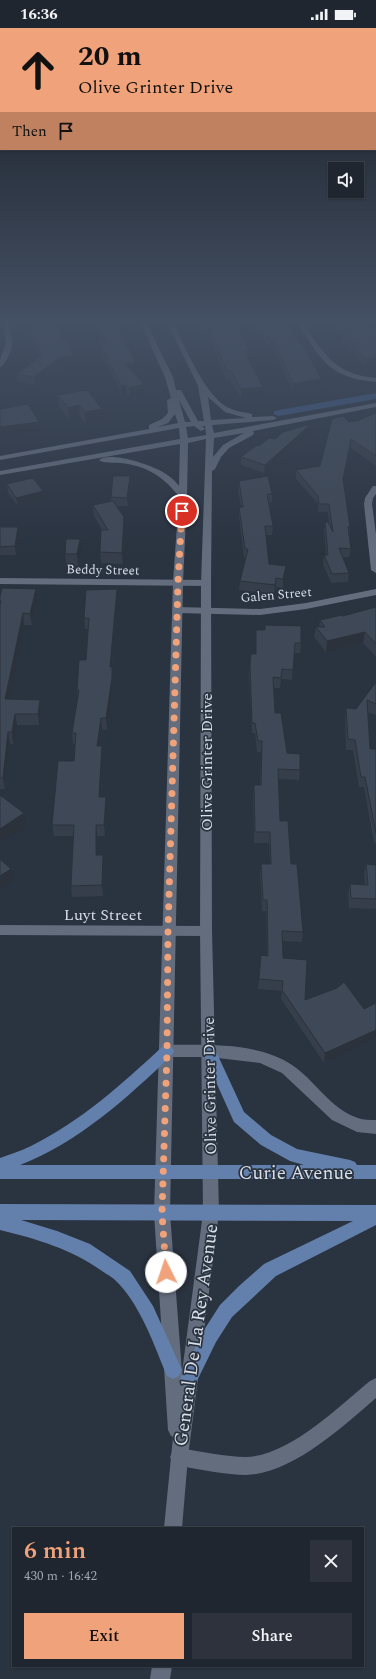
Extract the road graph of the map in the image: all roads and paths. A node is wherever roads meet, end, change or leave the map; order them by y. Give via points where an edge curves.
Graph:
1 (171, 397) edge
2 (175, 397) edge
3 (181, 397) edge
4 (204, 397) edge
5 (211, 397) edge
6 (376, 405) edge
7 (208, 423) junction
8 (265, 423) junction
9 (196, 424) junction
10 (182, 425) junction
11 (210, 435) junction
12 (184, 440) junction
13 (89, 443) junction
14 (0, 458) edge
15 (51, 464) junction
16 (0, 473) edge
17 (208, 476) junction
18 (376, 488) edge
19 (183, 497) junction
20 (376, 570) edge
21 (0, 580) edge
22 (178, 582) junction
23 (206, 584) junction
24 (376, 592) edge
25 (177, 610) junction
26 (206, 611) junction
27 (0, 930) edge
28 (168, 931) junction
29 (206, 931) junction
30 (167, 1051) junction
31 (208, 1051) junction
32 (376, 1127) edge
33 (0, 1165) edge
34 (0, 1172) edge
35 (164, 1172) junction
36 (211, 1172) junction
37 (375, 1172) edge
38 (0, 1212) edge
39 (162, 1213) junction
40 (212, 1213) junction
41 (376, 1213) edge
42 (376, 1217) edge
43 (0, 1222) edge
44 (173, 1370) junction
45 (189, 1379) junction
46 (376, 1387) edge
47 (179, 1457) junction
48 (174, 1527) edge
49 (162, 1667) edge
50 (160, 1679) edge

1 - 13 street via 172,413 165,421
2 - 10 street, Olive Grinter Drive
3 - 9 street
4 - 7 street, Olive Grinter Drive
5 - 8 street via 229,412
6 - 8 street
7 - 8 street
7 - 9 street
7 - 11 street, Olive Grinter Drive
8 - 11 street
8 - 17 street via 222,450 216,456
9 - 10 street
9 - 11 street
10 - 12 street, Olive Grinter Drive
10 - 13 street
11 - 12 street
11 - 17 street, Olive Grinter Drive
12 - 15 street
12 - 19 street, Olive Grinter Drive
13 - 14 street
15 - 16 street
15 - 19 street via 111,459 132,463 153,469 171,481
17 - 23 street, Olive Grinter Drive
18 - 20 street via 368,498
19 - 22 street, Olive Grinter Drive
21 - 22 street, Beddy Street
22 - 23 street, Beddy Street
22 - 25 street, Olive Grinter Drive
23 - 26 street, Olive Grinter Drive
24 - 26 street, Galen Street via 260,612
25 - 26 street, Galen Street
25 - 28 street, Olive Grinter Drive
26 - 29 street, Olive Grinter Drive
27 - 28 street, Luyt Street
28 - 29 street, Luyt Street
28 - 30 street, Olive Grinter Drive
29 - 31 street, Olive Grinter Drive
30 - 31 street
30 - 33 main road via 109,1104 87,1120 39,1150
30 - 35 street, Olive Grinter Drive
31 - 32 street via 261,1057 287,1069 337,1115 357,1125
31 - 36 street, Olive Grinter Drive
31 - 37 main road via 239,1117 266,1140 295,1156
34 - 35 main road, Curie Avenue
35 - 36 main road, Curie Avenue
35 - 39 street, Olive Grinter Drive
36 - 37 main road, Curie Avenue
36 - 40 street, Olive Grinter Drive
38 - 39 main road
39 - 40 main road
39 - 44 street, General De La Rey Avenue
40 - 41 main road
40 - 45 street, General De La Rey Avenue
42 - 45 main road via 270,1270 226,1311 210,1336
43 - 44 main road via 75,1244 100,1258 125,1278 150,1316
44 - 47 street, General De La Rey Avenue
45 - 47 street, General De La Rey Avenue
46 - 47 street via 327,1428 296,1449 265,1464 245,1466
47 - 48 street, General De La Rey Avenue
49 - 50 street

